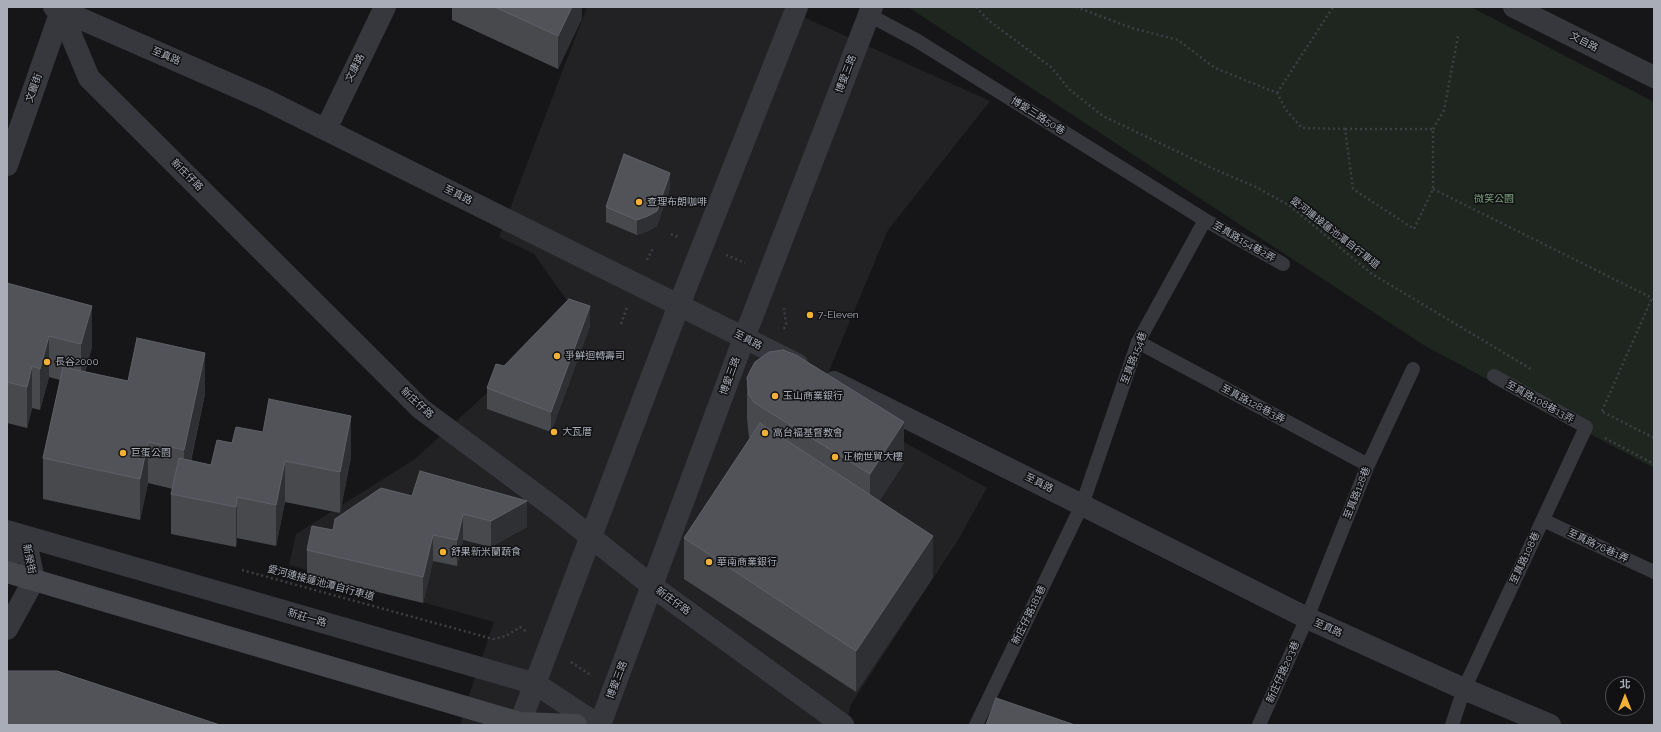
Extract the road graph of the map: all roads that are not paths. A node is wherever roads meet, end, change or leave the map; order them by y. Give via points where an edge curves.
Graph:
1 (385, 7) edge
2 (797, 7) edge
3 (1514, 7) edge
4 (59, 8) edge
5 (871, 11) edge
6 (1654, 77) edge
7 (326, 129) junction
8 (7, 165) edge
9 (1205, 220) junction
10 (1283, 264) dead end
11 (679, 305) junction
12 (744, 338) junction
13 (1138, 342) junction
14 (1413, 369) dead end
15 (1494, 376) dead end
16 (1586, 427) joint
17 (1368, 465) junction
18 (1082, 505) junction
19 (1543, 520) junction
20 (16, 534) edge
21 (591, 538) junction
22 (7, 560) edge
23 (7, 572) edge
24 (1654, 572) edge
25 (34, 580) junction
26 (652, 586) junction
27 (1307, 618) junction
28 (7, 629) edge
29 (536, 684) junction
30 (1464, 689) junction
31 (521, 724) edge
32 (576, 725) edge
33 (599, 725) edge
34 (843, 725) edge
35 (976, 725) edge
36 (1259, 725) edge
37 (1452, 725) edge
38 (1550, 725) edge

1 - 7 street, 文康路
2 - 11 street
3 - 6 street, 文自路
4 - 7 street, 至真路
4 - 8 street, 文麗街
4 - 21 street, 新庄仔路 via 89,78 421,409
5 - 9 lane, 博愛三路50巷
5 - 12 street, 博愛三路
7 - 11 street, 至真路
9 - 10 lane, 至真路154巷2弄
9 - 13 lane, 至真路154巷
11 - 12 street, 至真路
11 - 21 street
12 - 18 street, 至真路
12 - 26 street, 博愛三路
13 - 17 lane, 至真路128巷3弄
13 - 18 lane, 至真路154巷
14 - 17 lane, 至真路128巷
15 - 16 lane, 至真路108巷13弄
16 - 19 lane, 至真路108巷
17 - 27 lane, 至真路128巷
18 - 27 street, 至真路
18 - 35 lane, 新庄仔路181巷
19 - 24 lane, 至真路76巷1弄
19 - 30 lane, 至真路108巷
20 - 22 street, 新榮街
20 - 25 street, 新榮街
20 - 29 street, 新莊一路
21 - 26 street, 新庄仔路
21 - 29 street
23 - 25 street
25 - 28 street, 新榮街
25 - 31 street
26 - 33 street, 博愛三路
26 - 34 street, 新庄仔路
27 - 30 street, 至真路
27 - 36 lane, 新庄仔路203巷
29 - 31 street
29 - 33 street, 新莊一路
30 - 37 lane, 至真路108巷
30 - 38 street, 至真路
31 - 32 street

